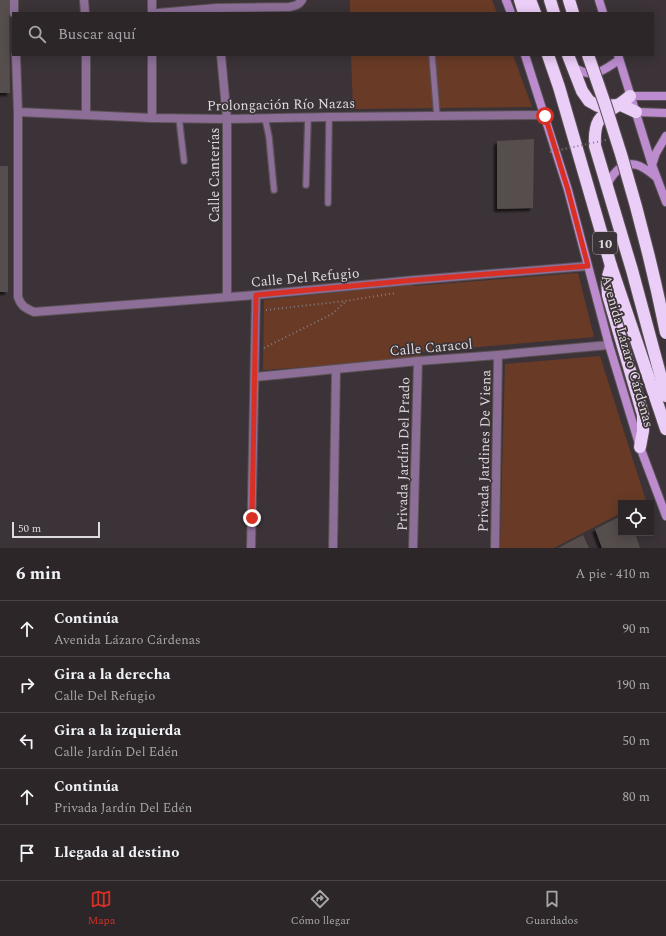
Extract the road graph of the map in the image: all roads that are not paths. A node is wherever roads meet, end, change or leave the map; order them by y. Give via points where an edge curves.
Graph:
1 (14, 0) edge
2 (84, 0) edge
3 (152, 0) edge
4 (506, 0) edge
5 (520, 0) edge
6 (530, 0) edge
7 (550, 0) edge
8 (568, 0) edge
9 (599, 0) edge
10 (299, 3) edge
11 (217, 7) edge
12 (14, 12) edge
13 (85, 12) edge
14 (152, 12) edge
15 (168, 12) edge
16 (511, 12) edge
17 (524, 12) edge
18 (535, 12) edge
19 (554, 12) edge
20 (573, 12) edge
21 (603, 12) edge
22 (16, 56) edge
23 (86, 56) edge
24 (152, 56) edge
25 (221, 56) edge
26 (432, 56) edge
27 (525, 56) edge
28 (548, 56) edge
29 (568, 56) edge
30 (588, 56) edge
31 (619, 57) edge
32 (572, 67) junction
33 (630, 96) junction
34 (666, 96) edge
35 (621, 105) junction
36 (18, 112) junction
37 (636, 112) junction
38 (666, 113) edge
39 (86, 115) junction
40 (437, 116) junction
41 (545, 116) junction
42 (308, 117) junction
43 (329, 117) junction
44 (152, 118) junction
45 (179, 118) junction
46 (265, 118) junction
47 (227, 119) junction
48 (666, 136) edge
49 (184, 161) dead end
50 (652, 165) junction
51 (657, 178) junction
52 (306, 185) dead end
53 (607, 185) junction
54 (274, 190) dead end
55 (665, 197) edge
56 (328, 203) dead end
57 (588, 266) junction
58 (612, 266) junction
59 (256, 295) junction
60 (227, 296) junction
61 (666, 333) edge
62 (609, 345) junction
63 (498, 355) junction
64 (418, 360) junction
65 (336, 369) junction
66 (255, 377) junction
67 (666, 396) edge
68 (666, 429) edge
69 (640, 447) junction
70 (666, 516) edge
71 (251, 548) edge
72 (333, 548) edge
73 (413, 548) edge
74 (495, 548) edge

1 - 12 street
2 - 13 street
3 - 14 street
4 - 16 street
5 - 17 highway
6 - 18 highway
7 - 19 highway
8 - 20 highway
9 - 21 street
10 - 11 street via 289,7
11 - 15 street
22 - 36 street
23 - 39 street
24 - 44 street
25 - 47 street, Calle Canterías
26 - 40 lane
27 - 41 street, Avenida Lázaro Cárdenas
28 - 58 highway, Avenida Lázaro Cárdenas / 10
29 - 32 highway
30 - 61 highway, bridge via 604,98 640,219
31 - 32 street via 594,74 581,72
31 - 33 street
32 - 35 highway via 589,101 598,106
33 - 34 street
33 - 35 highway
33 - 37 street
35 - 37 highway
35 - 53 highway via 603,115 594,132 595,146
36 - 39 street, Prolongación Río Nazas
36 - 60 street, Calle Del Refugio via 18,297 25,308 34,312
37 - 38 street
37 - 50 street
39 - 44 street, Prolongación Río Nazas
40 - 41 street, Prolongación Río Nazas
40 - 43 street, Prolongación Río Nazas
41 - 57 street, Avenida Lázaro Cárdenas
42 - 43 street, Prolongación Río Nazas
42 - 46 street, Prolongación Río Nazas
42 - 52 lane
43 - 56 lane
44 - 45 street, Prolongación Río Nazas
45 - 47 street, Prolongación Río Nazas
45 - 49 lane
46 - 47 street, Prolongación Río Nazas
46 - 54 lane
47 - 60 street, Calle Canterías
48 - 50 street
50 - 51 street
51 - 53 street via 637,165 630,165 618,168
51 - 55 street
53 - 67 highway
57 - 59 street, Calle Del Refugio
57 - 62 street, Avenida Lázaro Cárdenas
58 - 68 highway, Avenida Lázaro Cárdenas / 10
58 - 69 highway via 607,280 608,296 640,399 643,415
59 - 60 street, Calle Del Refugio
59 - 66 street
62 - 63 street, Calle Caracol
62 - 69 street, Avenida Lázaro Cárdenas
63 - 64 street, Calle Caracol
63 - 74 street, Privada Jardines De Viena
64 - 65 street, Calle Caracol
64 - 73 street, Privada Jardín Del Prado
65 - 66 street, Calle Caracol
65 - 72 street
66 - 71 street
69 - 70 street, Avenida Lázaro Cárdenas

